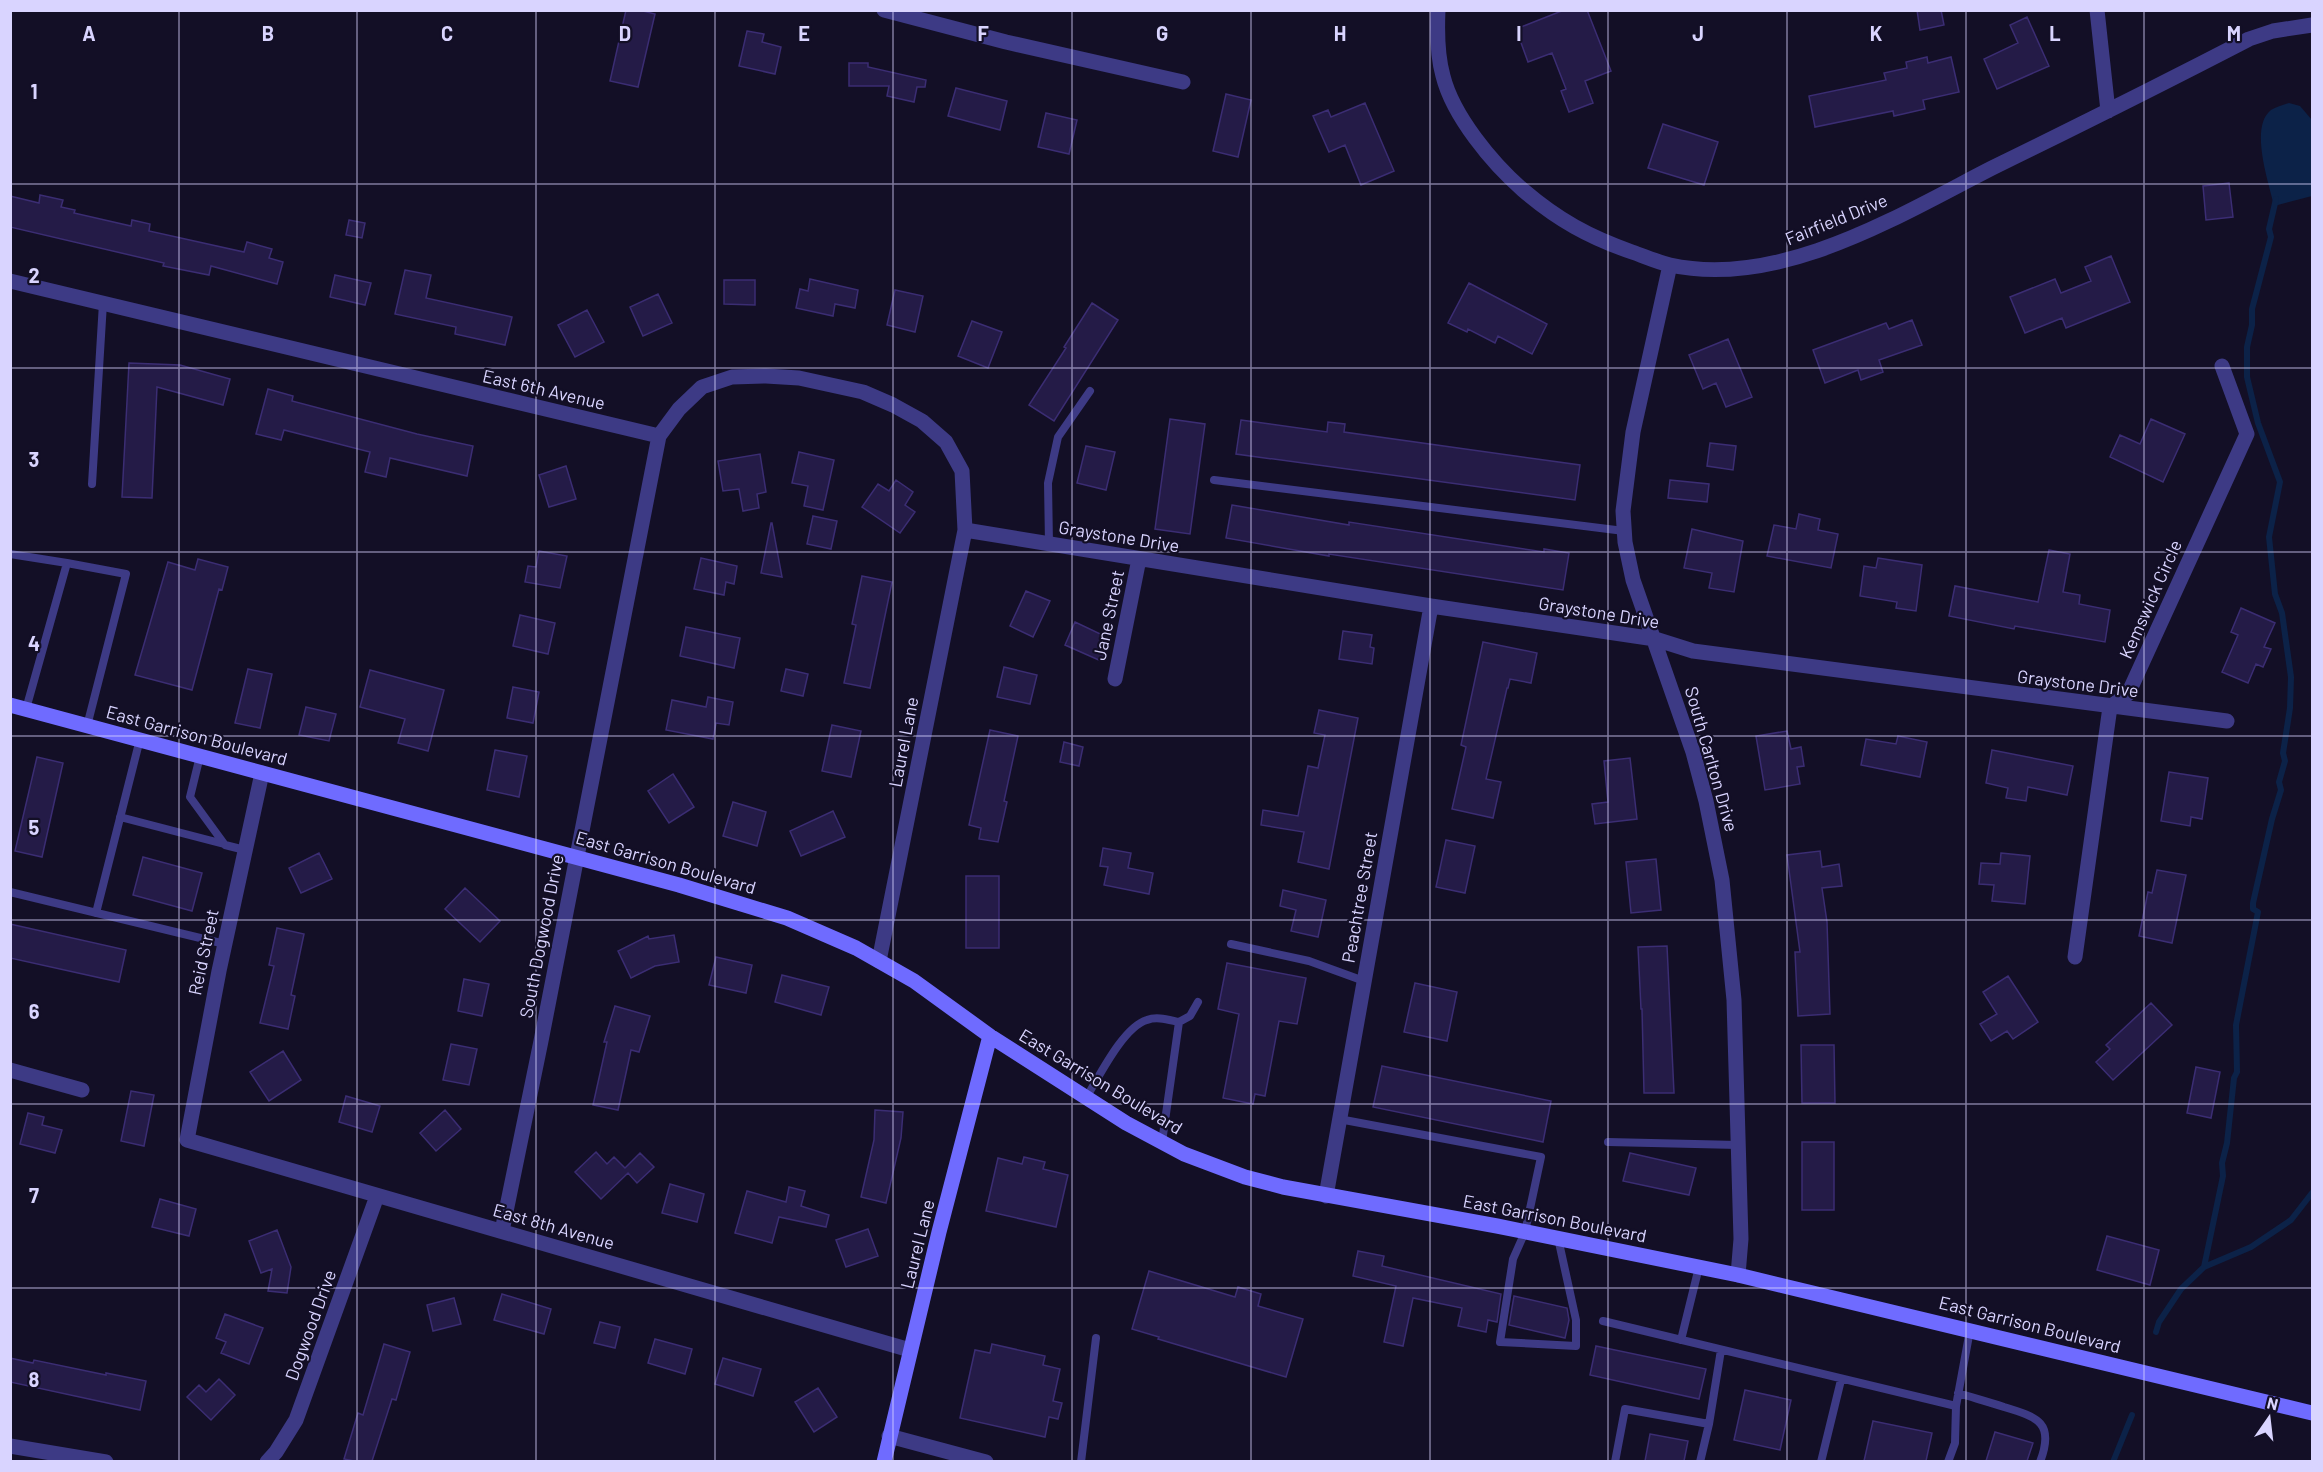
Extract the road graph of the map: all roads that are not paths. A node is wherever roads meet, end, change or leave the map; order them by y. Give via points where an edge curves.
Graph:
1 (884, 10) edge
2 (1438, 10) edge
3 (2097, 10) edge
4 (2313, 25) edge
5 (1183, 82) dead end
6 (2108, 111) junction
7 (1670, 265) junction
8 (10, 281) edge
9 (103, 303) junction
10 (2222, 366) dead end
11 (1090, 391) dead end
12 (659, 436) junction
13 (1214, 480) dead end
14 (92, 484) dead end
15 (965, 530) junction
16 (1624, 531) junction
17 (1049, 544) junction
18 (10, 554) edge
19 (1139, 559) junction
20 (67, 563) junction
21 (1431, 606) junction
22 (1655, 639) junction
23 (1114, 679) dead end
24 (10, 705) edge
25 (2110, 707) junction
26 (26, 709) junction
27 (2227, 722) dead end
28 (87, 726) junction
29 (140, 739) junction
30 (200, 756) junction
31 (262, 772) junction
32 (120, 817) junction
33 (225, 845) junction
34 (245, 850) junction
35 (576, 857) junction
36 (10, 892) edge
37 (96, 913) junction
38 (225, 944) junction
39 (1232, 944) dead end
40 (2075, 957) dead end
41 (879, 961) junction
42 (1364, 981) junction
43 (1198, 1002) dead end
44 (1179, 1022) junction
45 (990, 1036) junction
46 (10, 1070) edge
47 (82, 1090) dead end
48 (1086, 1098) junction
49 (1340, 1119) junction
50 (187, 1140) joint
51 (1162, 1142) junction
52 (1608, 1142) dead end
53 (1738, 1145) junction
54 (377, 1196) junction
55 (1326, 1196) junction
56 (502, 1231) junction
57 (1526, 1232) junction
58 (1558, 1238) junction
59 (1699, 1267) junction
60 (1738, 1275) junction
61 (1603, 1321) dead end
62 (1970, 1330) junction
63 (1096, 1338) dead end
64 (1681, 1340) junction
65 (910, 1350) junction
66 (1721, 1350) junction
67 (1841, 1380) junction
68 (1958, 1394) junction
69 (1956, 1406) junction
70 (2313, 1413) edge
71 (1709, 1425) junction
72 (890, 1436) junction
73 (10, 1446) edge
74 (106, 1461) edge
75 (267, 1461) edge
76 (884, 1461) edge
77 (986, 1461) edge
78 (1081, 1461) edge
79 (1615, 1461) edge
80 (1700, 1461) edge
81 (1821, 1461) edge
82 (1948, 1461) edge
83 (2040, 1461) edge

1 - 5 street
2 - 7 street, Fairfield Drive via 1443,77 1456,107 1495,161 1517,185 1569,225 1598,240
3 - 6 street
4 - 6 street, Fairfield Drive via 2249,39
6 - 7 street, Fairfield Drive via 1812,254 1738,268
7 - 16 street, South Carlton Drive via 1633,432
8 - 9 street, East 6th Avenue
9 - 12 street, East 6th Avenue
9 - 14 lane
10 - 25 street, Kemswick Circle via 2247,434 2128,694
11 - 17 lane via 1058,437 1048,483
12 - 15 street via 702,387 732,377 799,378 863,392 893,405 946,442 962,471
12 - 35 street, South Dogwood Drive
13 - 16 lane
15 - 17 street, Graystone Drive
15 - 41 street, Laurel Lane
16 - 22 street, South Carlton Drive via 1633,580
17 - 19 street, Graystone Drive
18 - 20 lane
19 - 21 street, Graystone Drive
19 - 23 street, Jane Street
20 - 26 lane
20 - 28 lane via 126,574
21 - 22 street, Graystone Drive
21 - 42 street, Peachtree Street
22 - 25 street, Graystone Drive via 1693,651
22 - 53 street, South Carlton Drive via 1698,772 1720,870 1734,1000
24 - 26 main road, East Garrison Boulevard
25 - 27 street, Graystone Drive
25 - 40 street
26 - 28 main road, East Garrison Boulevard
28 - 29 main road, East Garrison Boulevard
29 - 30 main road, East Garrison Boulevard
29 - 32 lane
30 - 31 main road, East Garrison Boulevard
30 - 33 lane via 190,797
31 - 34 street, Reid Street
31 - 35 main road, East Garrison Boulevard
32 - 33 lane
32 - 37 lane
33 - 34 lane
34 - 38 street, Reid Street
35 - 41 main road, East Garrison Boulevard via 787,918
35 - 56 street, South Dogwood Drive
36 - 37 lane
37 - 38 lane
38 - 50 street, Reid Street
39 - 42 lane via 1309,962
41 - 45 main road, East Garrison Boulevard
42 - 49 street, Peachtree Street
43 - 44 lane via 1190,1016
44 - 48 lane via 1146,1020 1132,1029
44 - 51 lane
45 - 48 main road, East Garrison Boulevard
45 - 65 main road, Laurel Lane
46 - 47 street
48 - 51 main road, East Garrison Boulevard
49 - 55 street, Peachtree Street
49 - 57 lane via 1541,1157
50 - 54 street, East 8th Avenue
51 - 55 main road, East Garrison Boulevard via 1245,1177
52 - 53 lane
53 - 60 street, South Carlton Drive
54 - 56 street, East 8th Avenue
54 - 75 street, Dogwood Drive via 296,1420
55 - 57 main road, East Garrison Boulevard
56 - 65 street, East 8th Avenue
57 - 58 main road, East Garrison Boulevard
57 - 58 lane via 1513,1259 1500,1342 1576,1346 1576,1320
58 - 59 main road, East Garrison Boulevard
59 - 60 main road, East Garrison Boulevard
59 - 64 lane
60 - 62 main road, East Garrison Boulevard
61 - 64 lane
62 - 68 lane
62 - 70 main road, East Garrison Boulevard
63 - 78 lane
64 - 66 lane
65 - 72 main road, Laurel Lane
66 - 67 lane
66 - 71 lane
67 - 69 lane
67 - 81 lane
68 - 69 lane
68 - 83 lane via 2031,1415 2042,1423 2046,1447
69 - 82 lane via 1955,1443
71 - 79 lane via 1624,1409
71 - 80 lane
72 - 76 main road, Laurel Lane
72 - 77 street
73 - 74 street

